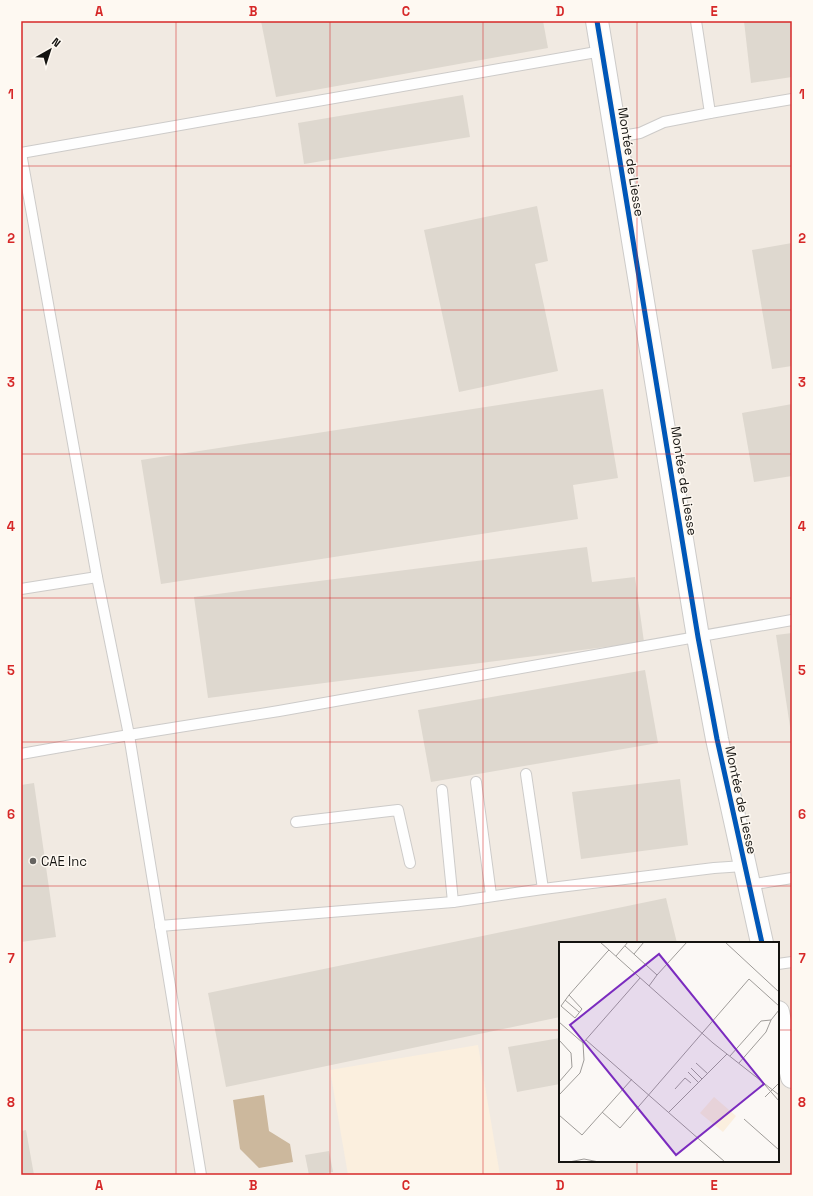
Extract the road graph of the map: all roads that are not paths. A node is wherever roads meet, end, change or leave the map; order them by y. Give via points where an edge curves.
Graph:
1 (597, 21) edge
2 (696, 21) edge
3 (602, 51) junction
4 (792, 99) edge
5 (710, 113) junction
6 (616, 137) junction
7 (21, 153) edge
8 (97, 577) junction
9 (21, 589) edge
10 (792, 620) edge
11 (698, 637) junction
12 (129, 735) junction
13 (21, 754) edge
14 (526, 774) dead end
15 (476, 782) dead end
16 (442, 790) dead end
17 (296, 822) dead end
18 (410, 863) dead end
19 (746, 875) junction
20 (792, 878) edge
21 (543, 889) junction
22 (491, 896) junction
23 (453, 902) junction
24 (160, 926) junction
25 (762, 942) edge
26 (792, 962) edge
27 (779, 964) edge
28 (779, 1017) edge
29 (792, 1077) edge
30 (202, 1175) edge

1 - 3 street, Montée de Liesse
2 - 5 lane
3 - 6 street, Montée de Liesse
3 - 7 lane
4 - 5 lane
5 - 6 lane via 664,122 640,133
6 - 11 street, Montée de Liesse
7 - 8 lane
8 - 9 lane
8 - 12 lane
10 - 11 lane
11 - 12 lane via 287,710
11 - 19 street, Montée de Liesse
12 - 13 lane
12 - 24 lane
14 - 21 lane
15 - 22 lane
16 - 23 lane
17 - 18 lane via 398,810
19 - 20 lane
19 - 21 lane via 714,868
19 - 25 street, Montée de Liesse
21 - 22 lane
22 - 23 lane
23 - 24 lane
24 - 30 lane
26 - 27 lane
28 - 29 street

